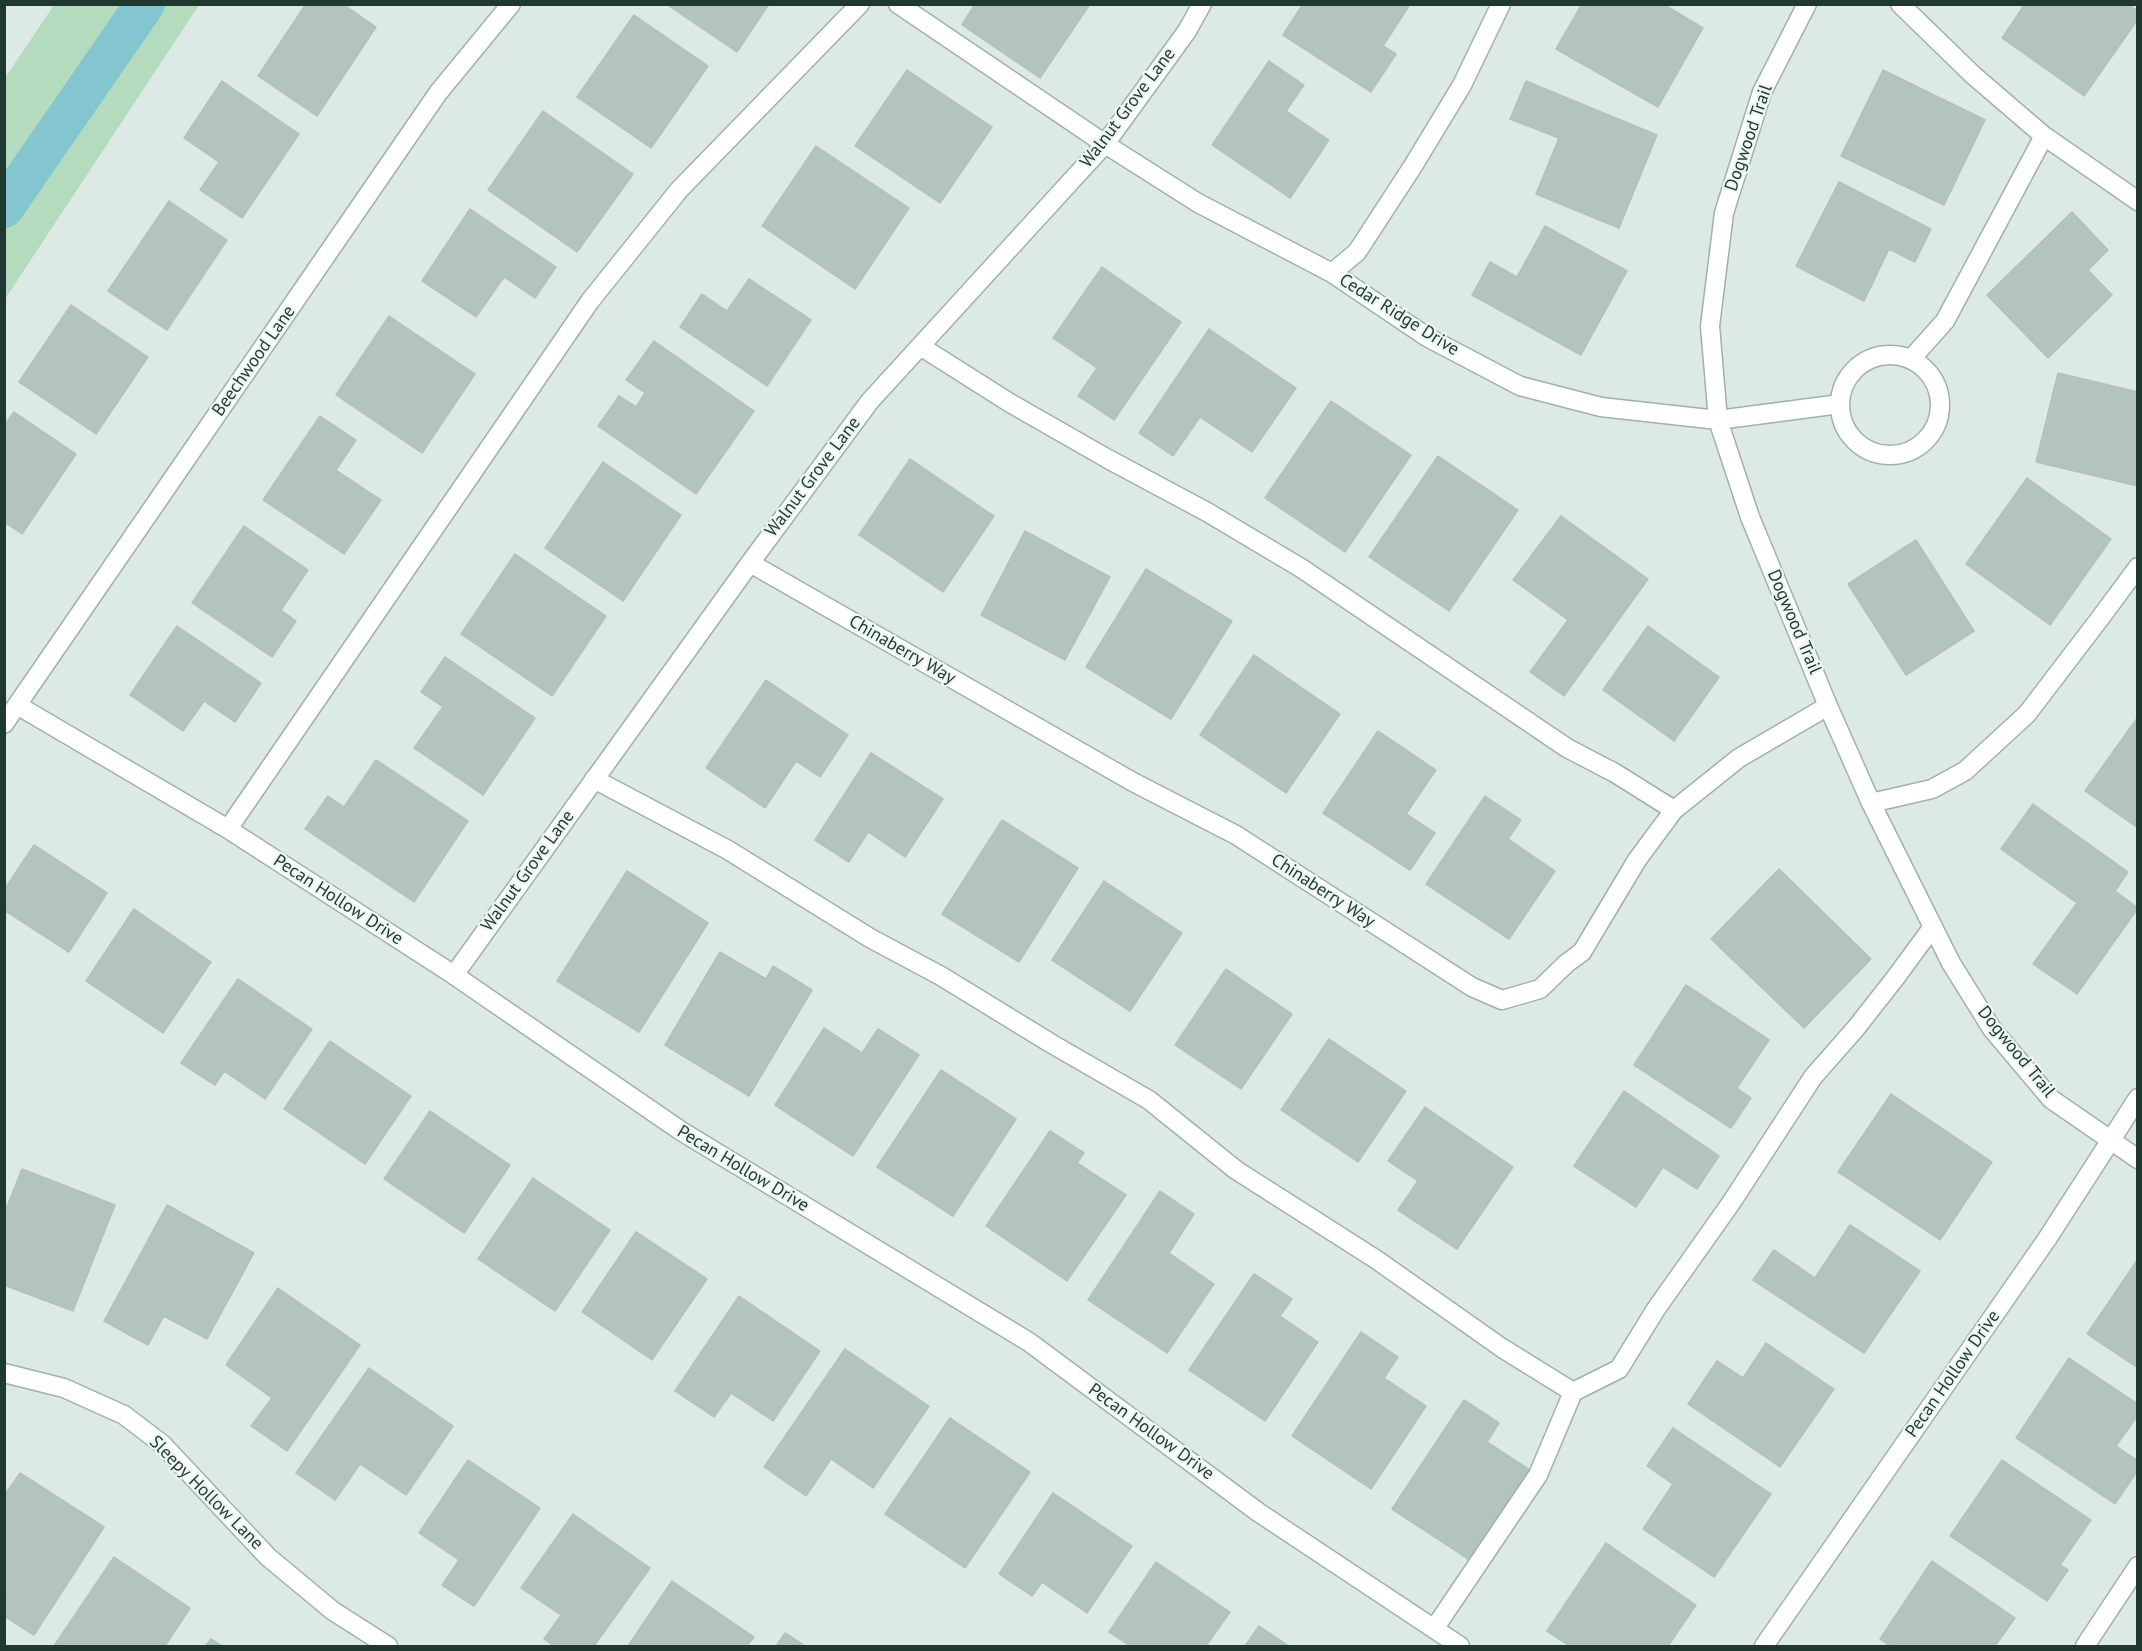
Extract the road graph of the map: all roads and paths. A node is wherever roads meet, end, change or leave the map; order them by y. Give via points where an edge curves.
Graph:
1 (511, 4) edge
2 (860, 4) edge
3 (898, 4) edge
4 (1202, 4) edge
5 (1501, 4) edge
6 (1808, 4) edge
7 (1900, 4) edge
8 (2044, 136) junction
9 (1105, 144) junction
10 (2138, 201) edge
11 (1332, 273) junction
12 (920, 346) junction
13 (1911, 359) junction
14 (1840, 404) junction
15 (1718, 420) junction
16 (750, 563) junction
17 (2138, 567) edge
18 (16, 705) junction
19 (1828, 706) junction
20 (4, 724) edge
21 (594, 779) junction
22 (1871, 803) junction
23 (1674, 810) junction
24 (228, 829) junction
25 (1932, 927) junction
26 (454, 975) junction
27 (2138, 1098) edge
28 (2111, 1141) junction
29 (2138, 1159) edge
30 (4, 1373) edge
31 (1573, 1392) junction
32 (2138, 1566) edge
33 (1434, 1629) junction
34 (388, 1647) edge
35 (1460, 1647) edge
36 (1764, 1647) edge
37 (2085, 1647) edge

1 - 18 street, Beechwood Lane via 438,93
2 - 24 street via 679,190 590,301
3 - 9 street, Cedar Ridge Drive
4 - 9 street, Walnut Grove Lane
5 - 11 street via 1462,85 1413,166 1357,252
6 - 15 street, Dogwood Trail via 1762,92 1724,213 1710,326
7 - 8 street via 1973,75
8 - 10 street
8 - 13 street via 1945,321
9 - 11 street, Cedar Ridge Drive via 1198,203
9 - 12 street, Walnut Grove Lane
11 - 15 street, Cedar Ridge Drive via 1427,337 1520,386 1601,407
12 - 16 street, Walnut Grove Lane via 870,401
12 - 23 street via 1020,408 1301,568 1567,748
13 - 14 street via 1894,354 1863,362 1847,380
13 - 14 street via 1934,381 1940,413 1925,441 1910,451 1894,455 1862,447 1842,420
14 - 15 street, Cedar Ridge Drive
15 - 19 street, Dogwood Trail via 1750,517
16 - 21 street, Walnut Grove Lane
16 - 23 street, Chinaberry Way via 1133,782 1236,835 1472,987 1502,1000 1540,989 1582,952 1637,860
17 - 22 street via 2027,714 1965,771 1932,789
18 - 20 street, Beechwood Lane
18 - 24 street, Pecan Hollow Drive
19 - 22 street, Dogwood Trail
19 - 23 street, Chinaberry Way via 1739,758
21 - 26 street, Walnut Grove Lane
21 - 31 street via 728,850 870,938 1149,1100 1236,1170
22 - 25 street, Dogwood Trail
24 - 26 street, Pecan Hollow Drive
25 - 28 street, Dogwood Trail via 1992,1029 2051,1099
25 - 31 street via 1856,1028 1813,1077 1619,1369
26 - 33 street, Pecan Hollow Drive via 681,1131 1029,1342 1258,1512
27 - 28 street, Pecan Hollow Drive
28 - 29 street, Dogwood Trail
28 - 36 street, Pecan Hollow Drive
30 - 34 street, Sleepy Hollow Lane via 64,1388 124,1415 162,1444 268,1557 333,1611
31 - 33 street via 1538,1474
32 - 37 street
33 - 35 street, Pecan Hollow Drive

